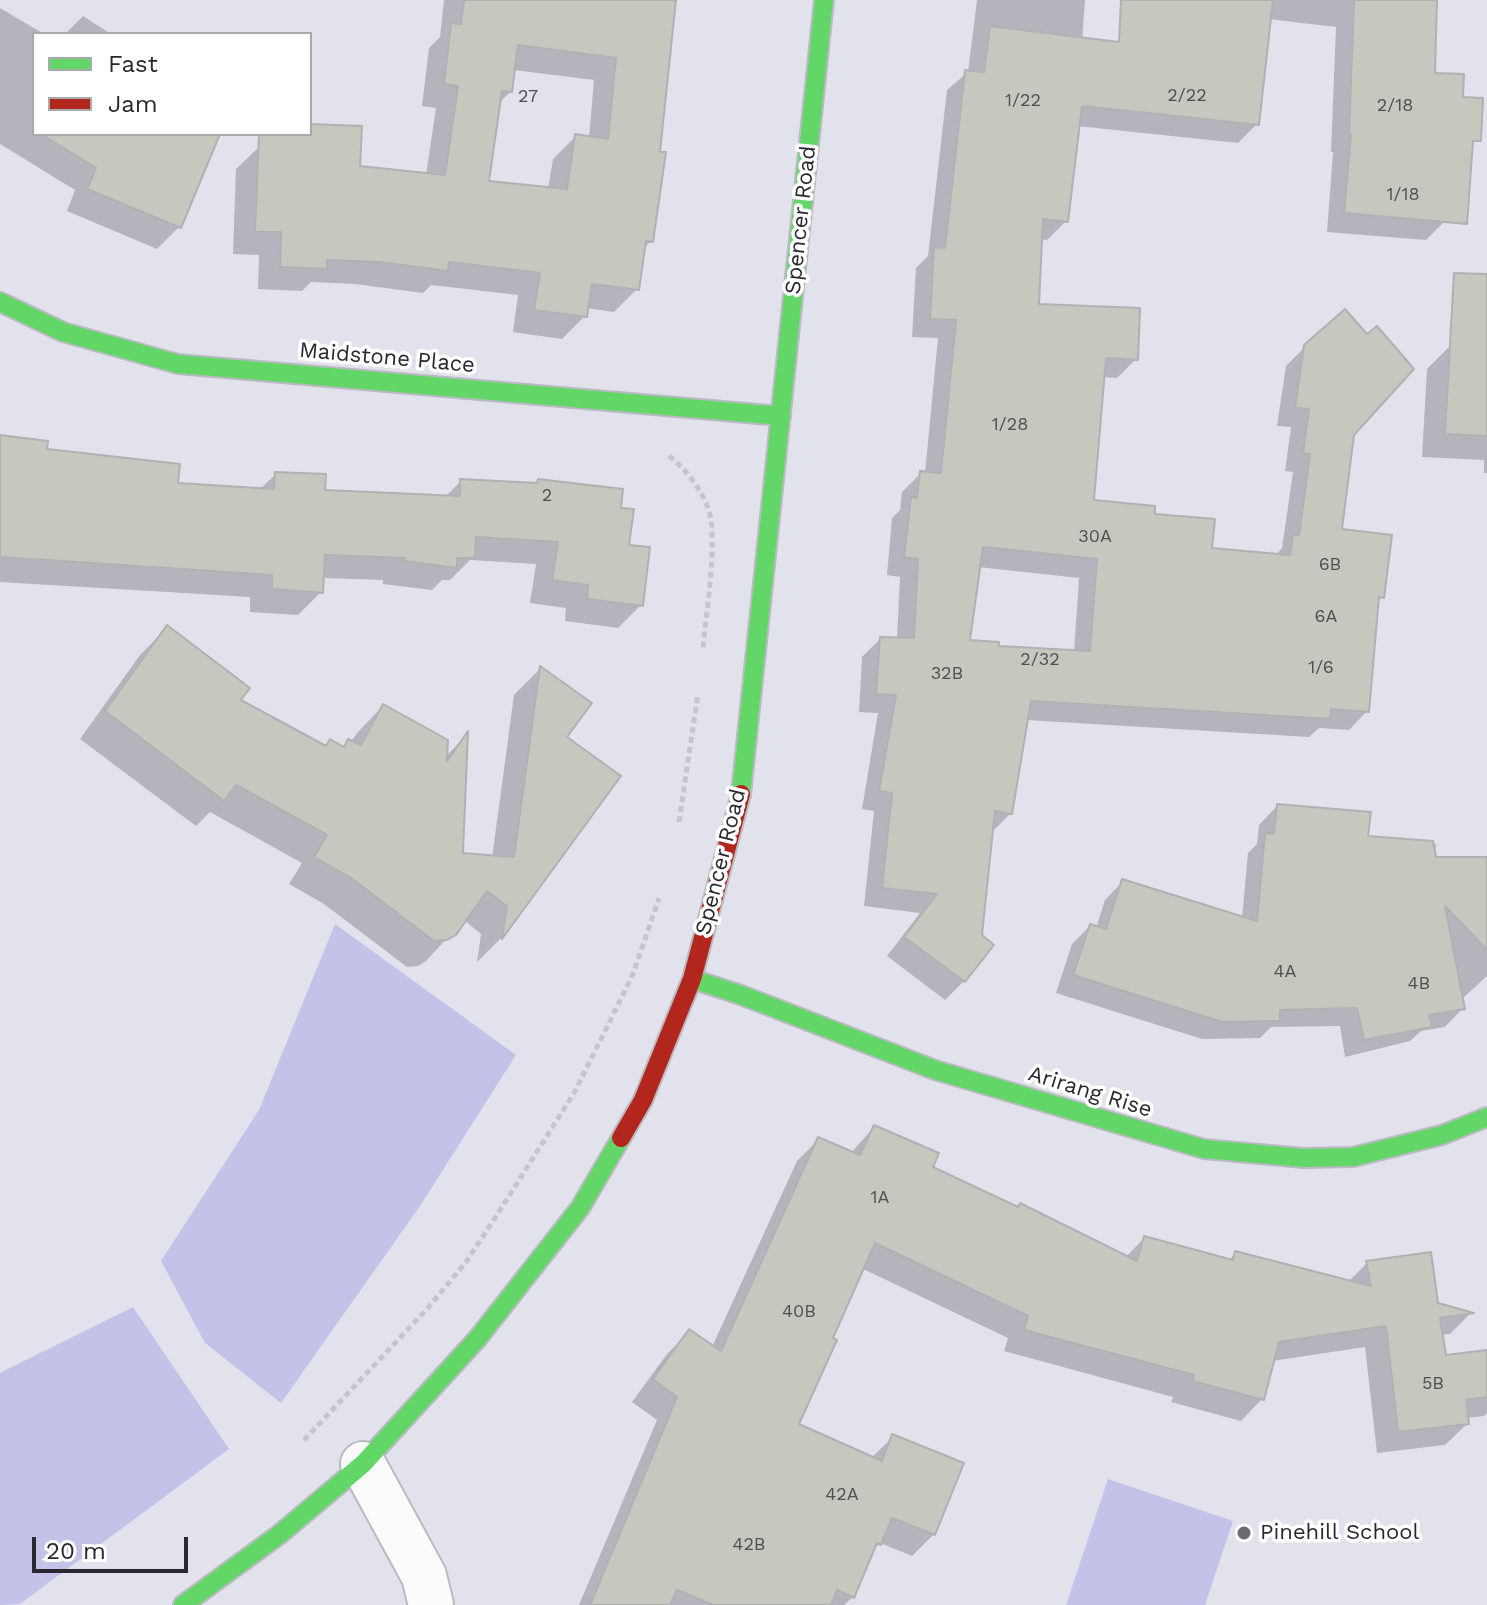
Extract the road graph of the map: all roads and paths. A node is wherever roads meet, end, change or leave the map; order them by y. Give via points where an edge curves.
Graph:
1 (824, 0) edge
2 (0, 302) edge
3 (781, 416) junction
4 (661, 451) dead end
5 (702, 651) dead end
6 (699, 680) dead end
7 (677, 832) dead end
8 (662, 888) dead end
9 (692, 979) junction
10 (1487, 1117) edge
11 (304, 1440) dead end
12 (363, 1464) junction
13 (183, 1605) edge
14 (431, 1605) edge

1 - 3 street, Spencer Road
2 - 3 street, Maidstone Place via 63,332 178,364
3 - 9 street, Spencer Road via 740,799
4 - 5 path via 693,482 709,511
6 - 7 path
8 - 11 path via 633,974 611,1019 574,1093 506,1203 427,1309
9 - 10 street, Arirang Rise via 935,1070 1204,1149 1353,1157 1442,1135
9 - 12 street, Spencer Road via 643,1100 580,1208 478,1338
12 - 13 street, Spencer Road
12 - 14 street via 424,1576

